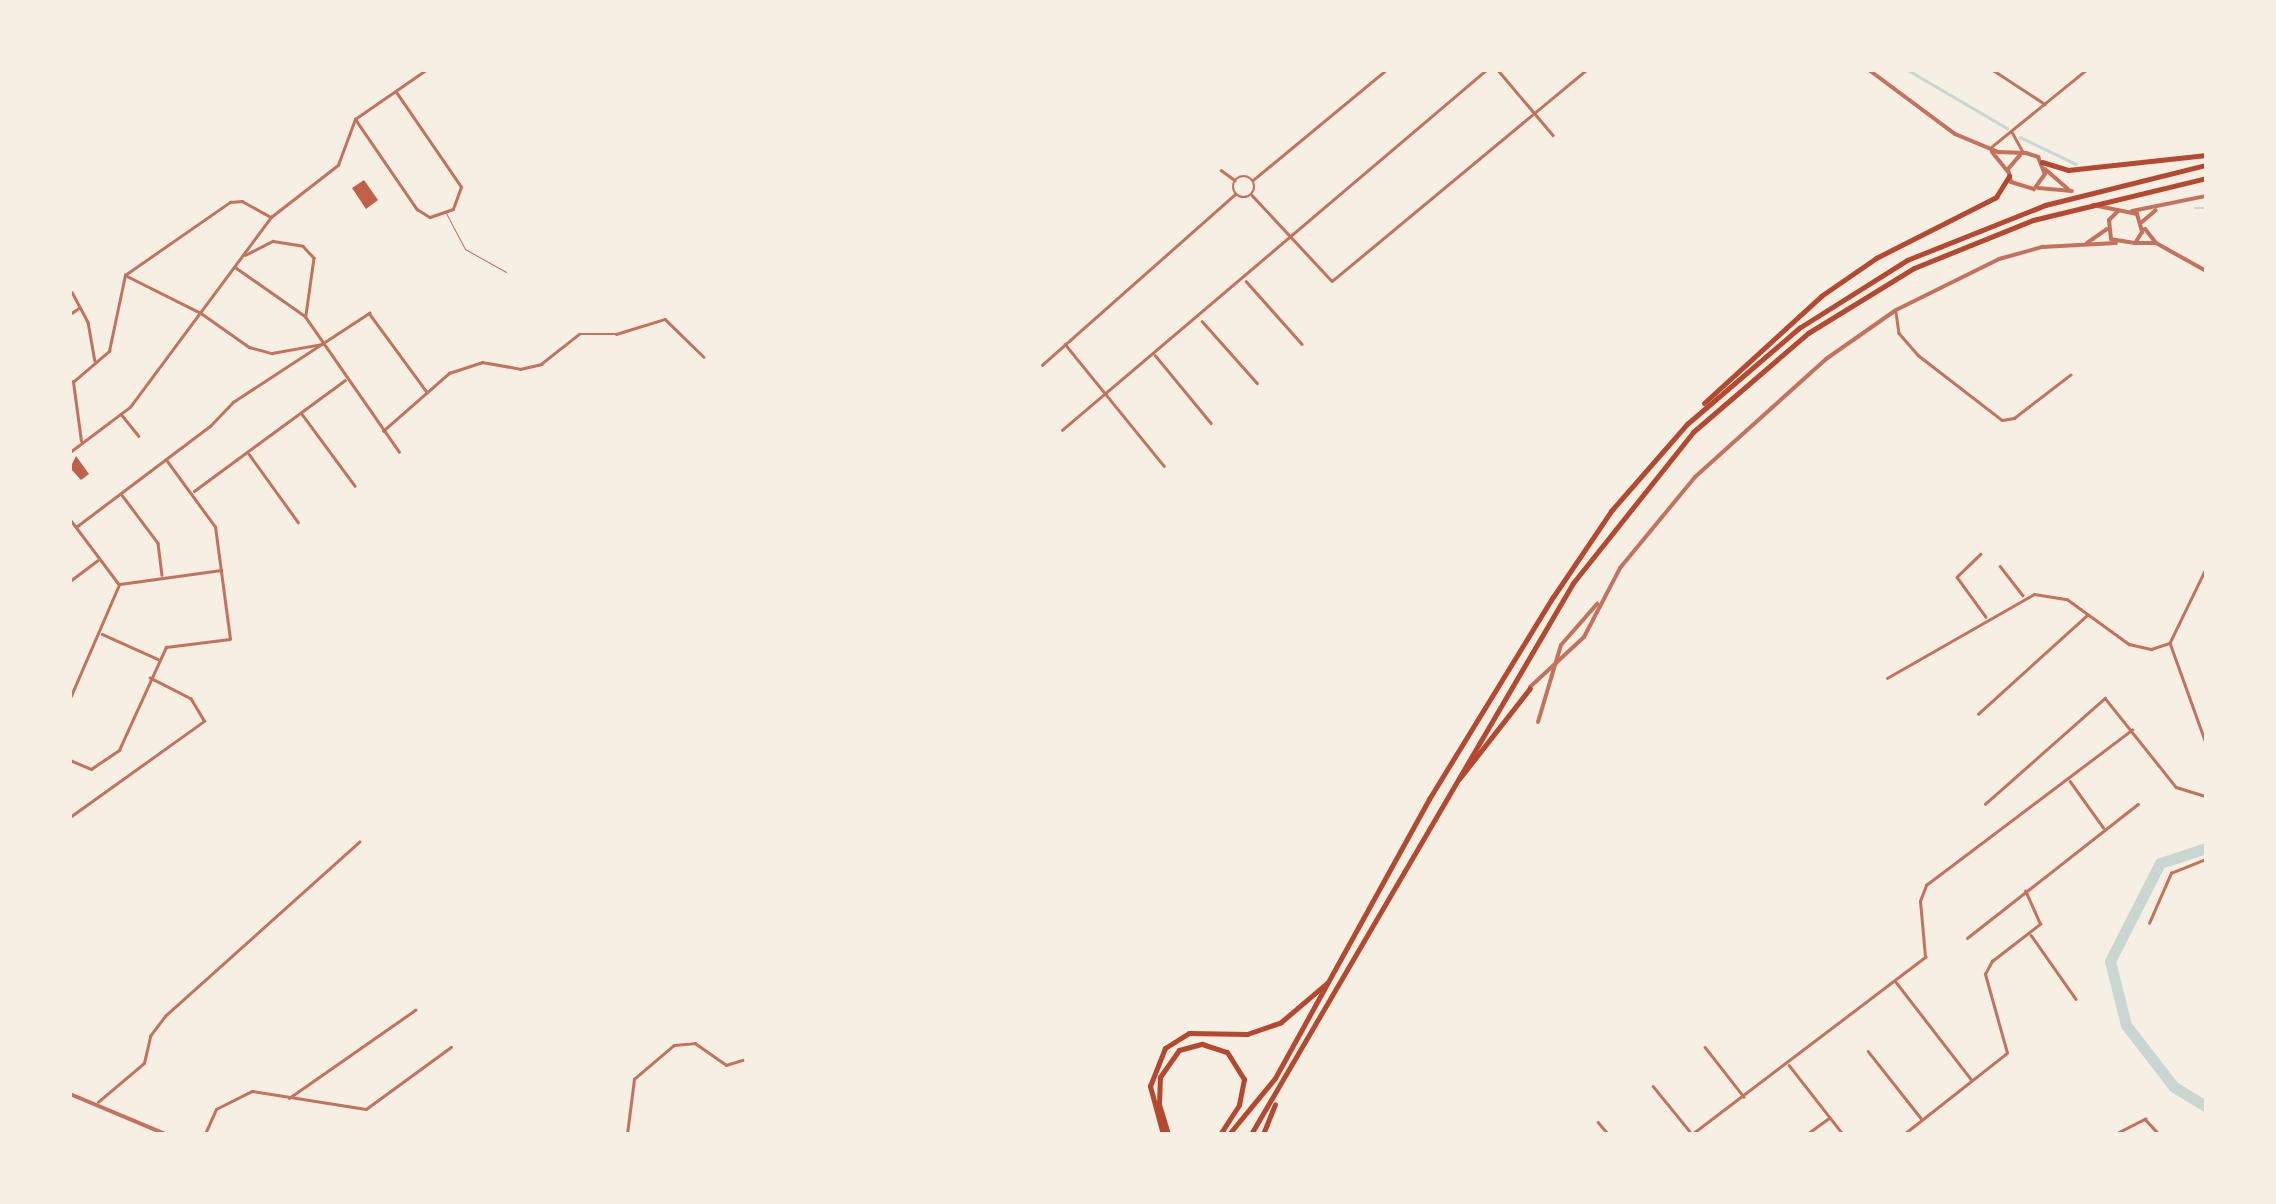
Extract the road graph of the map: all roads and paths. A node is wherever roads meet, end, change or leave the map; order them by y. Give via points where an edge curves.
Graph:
1 (426, 70) edge
2 (1386, 70) edge
3 (1486, 70) edge
4 (1498, 70) edge
5 (1586, 70) edge
6 (1869, 70) edge
7 (1993, 70) edge
8 (2086, 70) edge
9 (395, 91) junction
10 (2045, 104) junction
11 (1534, 113) junction
12 (355, 119) junction
13 (2016, 127) junction
14 (1553, 136) dead end
15 (1988, 149) junction
16 (2023, 154) junction
17 (2206, 154) edge
18 (2043, 165) junction
19 (2206, 165) edge
20 (1222, 170) dead end
21 (2009, 175) junction
22 (2206, 178) edge
23 (1236, 180) junction
24 (1253, 180) junction
25 (2034, 189) junction
26 (1235, 194) junction
27 (1252, 196) junction
28 (2206, 196) edge
29 (2164, 206) junction
30 (2118, 211) junction
31 (2131, 211) junction
32 (446, 213) junction
33 (270, 218) junction
34 (2142, 224) junction
35 (2107, 228) junction
36 (1290, 238) junction
37 (2116, 243) junction
38 (2135, 243) junction
39 (2156, 243) junction
40 (2083, 245) junction
41 (242, 256) junction
42 (234, 266) junction
43 (2206, 271) edge
44 (506, 272) dead end
45 (125, 276) junction
46 (1244, 278) junction
47 (72, 292) edge
48 (80, 308) junction
49 (1896, 310) junction
50 (201, 312) junction
51 (70, 314) edge
52 (305, 316) junction
53 (1200, 318) junction
54 (1065, 344) junction
55 (1302, 344) dead end
56 (322, 345) junction
57 (704, 356) dead end
58 (1156, 356) junction
59 (95, 362) junction
60 (1042, 365) dead end
61 (2070, 375) dead end
62 (346, 380) junction
63 (1257, 383) dead end
64 (71, 390) edge
65 (427, 392) junction
66 (1109, 396) junction
67 (301, 412) junction
68 (121, 413) junction
69 (1211, 423) dead end
70 (1687, 424) junction
71 (1062, 430) dead end
72 (383, 431) junction
73 (139, 436) dead end
74 (81, 442) junction
75 (399, 451) dead end
76 (70, 452) edge
77 (248, 453) junction
78 (166, 460) junction
79 (1164, 466) dead end
80 (355, 486) dead end
81 (193, 492) junction
82 (121, 494) junction
83 (70, 519) edge
84 (298, 522) dead end
85 (76, 527) junction
86 (1981, 554) dead end
87 (99, 559) junction
88 (2000, 566) dead end
89 (2206, 568) edge
90 (221, 570) junction
91 (162, 578) junction
92 (70, 581) edge
93 (118, 585) junction
94 (2024, 596) junction
95 (1601, 601) junction
96 (2088, 615) junction
97 (1988, 620) junction
98 (100, 633) junction
99 (2170, 643) junction
100 (158, 659) junction
101 (1555, 661) junction
102 (150, 678) junction
103 (1888, 678) dead end
104 (72, 688) edge
105 (1530, 688) junction
106 (1548, 697) junction
107 (70, 698) edge
108 (1978, 714) dead end
109 (1538, 722) dead end
110 (2132, 730) junction
111 (2206, 743) edge
112 (70, 760) edge
113 (2069, 780) junction
114 (1447, 792) junction
115 (2206, 796) edge
116 (1985, 804) dead end
117 (2138, 804) dead end
118 (70, 818) edge
119 (2104, 828) junction
120 (359, 842) dead end
121 (2206, 859) edge
122 (2024, 891) junction
123 (2150, 923) dead end
124 (2030, 934) junction
125 (1967, 938) dead end
126 (1345, 955) junction
127 (1895, 981) junction
128 (2076, 1000) dead end
129 (415, 1010) dead end
130 (1705, 1047) dead end
131 (451, 1048) dead end
132 (1868, 1051) dead end
133 (742, 1060) dead end
134 (1788, 1064) junction
135 (1972, 1080) junction
136 (1653, 1086) dead end
137 (1281, 1090) junction
138 (70, 1094) edge
139 (1745, 1097) junction
140 (289, 1098) junction
141 (98, 1102) junction
142 (1829, 1118) junction
143 (1922, 1119) junction
144 (1598, 1122) dead end
145 (165, 1134) edge
146 (205, 1134) edge
147 (627, 1134) edge
148 (1165, 1134) edge
149 (1220, 1134) edge
150 (1229, 1134) edge
151 (1251, 1134) edge
152 (1263, 1134) edge
153 (1608, 1134) edge
154 (1692, 1134) edge
155 (1807, 1134) edge
156 (1843, 1134) edge
157 (1904, 1134) edge
158 (2116, 1134) edge
159 (2159, 1134) edge

1 - 9 street
2 - 24 street
3 - 36 street
4 - 11 street
5 - 11 street
6 - 15 street via 1924,116
7 - 10 street
8 - 10 street
9 - 12 street
9 - 32 street via 462,187
10 - 13 street
11 - 14 street
11 - 36 street via 1340,277 1325,278
12 - 32 street via 417,209 430,217
12 - 33 street via 338,165
13 - 15 street
13 - 16 street via 2013,141
15 - 16 street
15 - 21 street
16 - 18 street
16 - 21 street
17 - 18 highway via 2068,170
18 - 25 street
18 - 25 street via 2072,192
19 - 70 highway via 2045,205 1908,260 1799,328
20 - 23 street
21 - 25 street via 2021,189
21 - 70 highway via 1996,197 1876,258 1821,296 1736,367
22 - 114 highway via 2109,197 1994,233 1875,289 1776,356 1692,432 1620,516
23 - 24 street
23 - 26 street
24 - 27 street
26 - 27 street
26 - 54 street
27 - 36 street
28 - 29 street
29 - 31 street
29 - 34 street
30 - 31 street
30 - 35 street
30 - 35 street via 2093,205
31 - 34 street
32 - 44 lane via 465,249
33 - 41 street
33 - 45 street via 242,200 230,202
34 - 38 street
34 - 39 street
35 - 37 street
35 - 40 street
36 - 46 street
37 - 38 street
37 - 40 street
38 - 39 street
39 - 43 street
40 - 49 street via 2017,252
41 - 42 street
41 - 52 street via 273,241 304,246 314,258
42 - 50 street
42 - 52 street
45 - 50 street
45 - 59 street via 109,352
46 - 53 street
46 - 55 street
47 - 48 street
48 - 51 street
48 - 59 street
49 - 61 street via 1899,333 1918,355 2002,420
49 - 95 street via 1788,391 1695,477
50 - 56 street via 249,348 272,353
50 - 68 street
52 - 56 street
53 - 58 street
53 - 63 street
54 - 60 street
54 - 66 street
56 - 62 street
56 - 65 street via 369,313
56 - 78 street via 232,402
57 - 65 street via 665,318 656,318 616,334 572,336 541,364 520,370 482,362 462,367
58 - 66 street
58 - 69 street
59 - 64 street via 75,377
62 - 67 street
62 - 72 street
64 - 74 street
65 - 72 street
66 - 71 street
66 - 79 street
67 - 77 street
67 - 80 street
68 - 73 street
68 - 74 street
70 - 126 highway via 1611,510 1553,596 1429,799
72 - 75 street
74 - 76 street
77 - 81 street
77 - 84 street
78 - 81 street
78 - 82 street
81 - 90 street via 215,527
82 - 85 street
82 - 91 street via 158,543
83 - 85 street
85 - 87 street
86 - 97 street via 1956,576
87 - 92 street
87 - 93 street
88 - 94 street
89 - 99 street
90 - 91 street
90 - 100 street via 230,639 175,642
91 - 93 street
93 - 98 street
94 - 96 street via 2050,593
94 - 97 street
95 - 101 street via 1569,632
95 - 101 street via 1584,637
96 - 99 street via 2142,648
96 - 108 street
97 - 103 street
98 - 100 street
98 - 104 street
99 - 111 street
100 - 102 street
101 - 105 street
101 - 106 street
102 - 112 street via 119,750 103,766
102 - 118 street via 191,699 204,721
104 - 107 street
105 - 106 street via 1542,688
105 - 114 highway
106 - 109 street
110 - 113 street
110 - 115 street via 2176,787
110 - 116 street via 2105,698
113 - 119 street
113 - 127 street via 1926,886 1920,901 1928,952
114 - 137 highway
117 - 119 street
119 - 122 street
120 - 141 street via 165,1016 150,1036 144,1063
121 - 123 street via 2170,874
122 - 124 street via 2042,918
122 - 125 street
124 - 128 street
124 - 135 street via 1987,966 1985,982 2009,1048
126 - 148 highway via 1323,989 1281,1022 1247,1034 1189,1033 1166,1048 1150,1086
126 - 150 highway via 1276,1078
127 - 134 street
127 - 135 street
129 - 140 street
130 - 139 street
131 - 140 street via 366,1109
132 - 143 street
133 - 147 street via 726,1065 695,1043 674,1045 634,1079
134 - 139 street
134 - 142 street
135 - 143 street
136 - 154 street
137 - 151 highway
137 - 152 highway
138 - 141 street
139 - 154 street
140 - 146 street via 240,1094 216,1109
141 - 145 street
142 - 155 street
142 - 156 street
143 - 157 street
144 - 153 street
148 - 149 highway via 1160,1077 1179,1050 1202,1044 1227,1052 1244,1079 1239,1105
158 - 159 street via 2145,1118

